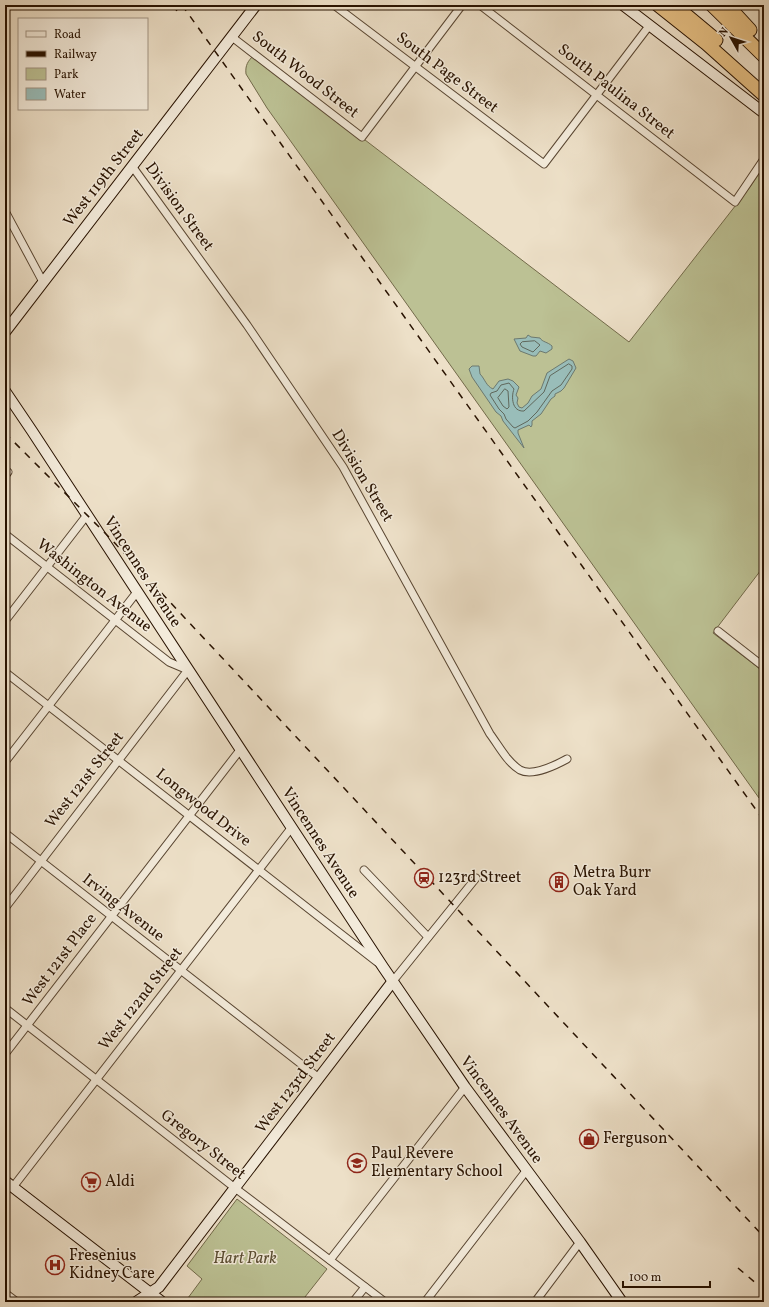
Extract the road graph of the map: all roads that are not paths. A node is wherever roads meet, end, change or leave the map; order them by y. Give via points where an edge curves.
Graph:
1 (256, 5) edge
2 (334, 5) edge
3 (462, 5) edge
4 (480, 5) edge
5 (623, 5) edge
6 (658, 5) edge
7 (674, 5) edge
8 (712, 5) edge
9 (727, 5) edge
10 (649, 26) junction
11 (232, 37) junction
12 (763, 55) edge
13 (415, 66) junction
14 (764, 84) edge
15 (597, 95) junction
16 (764, 95) edge
17 (764, 113) edge
18 (764, 159) edge
19 (132, 166) junction
20 (5, 211) edge
21 (43, 282) junction
22 (5, 332) edge
23 (5, 391) edge
24 (87, 515) junction
25 (5, 534) edge
26 (47, 566) junction
27 (137, 592) junction
28 (115, 620) junction
29 (5, 621) edge
30 (718, 631) dead end
31 (764, 667) edge
32 (188, 670) junction
33 (5, 672) edge
34 (48, 706) junction
35 (240, 750) junction
36 (568, 759) dead end
37 (119, 760) junction
38 (5, 762) edge
39 (189, 816) junction
40 (292, 827) junction
41 (5, 833) edge
42 (41, 861) junction
43 (259, 870) junction
44 (364, 870) dead end
45 (476, 878) dead end
46 (5, 908) edge
47 (112, 916) junction
48 (428, 937) junction
49 (383, 967) junction
50 (181, 970) junction
51 (394, 981) junction
52 (5, 1008) edge
53 (28, 1025) junction
54 (5, 1054) edge
55 (319, 1078) junction
56 (97, 1079) junction
57 (465, 1087) junction
58 (526, 1171) junction
59 (9, 1184) edge
60 (235, 1188) junction
61 (580, 1242) junction
62 (330, 1260) junction
63 (365, 1286) junction
64 (150, 1292) junction
65 (5, 1293) edge
66 (17, 1302) edge
67 (136, 1302) edge
68 (162, 1302) edge
69 (353, 1302) edge
70 (385, 1302) edge
71 (425, 1302) edge
72 (535, 1302) edge
73 (622, 1302) edge

1 - 11 main road, West 119th Street
2 - 13 street, South Page Street
3 - 13 street
4 - 15 street, South Paulina Street
5 - 10 main road
6 - 16 highway
7 - 14 highway
8 - 12 highway
9 - 12 highway via 754,35
10 - 15 street
10 - 17 main road
11 - 13 street, South Wood Street via 362,136
11 - 19 main road, West 119th Street
13 - 15 street, South Page Street via 544,164
15 - 18 street, South Paulina Street via 735,202
19 - 21 main road, West 119th Street
19 - 36 street, Division Street via 246,325 343,467 490,734 508,759 521,770 535,772
20 - 21 street
21 - 22 main road, West 119th Street
23 - 24 main road, Vincennes Avenue
24 - 26 street
24 - 27 main road, Vincennes Avenue
25 - 26 street, Washington Avenue
26 - 28 street, Washington Avenue
26 - 29 street
27 - 28 street
27 - 32 main road, Vincennes Avenue
28 - 32 street, Washington Avenue via 169,662
28 - 34 street
30 - 31 street
32 - 35 main road, Vincennes Avenue
32 - 37 street, West 121st Street
33 - 34 street, Longwood Drive
34 - 37 street, Longwood Drive
34 - 38 street
35 - 39 street, West 121st Place
35 - 40 main road, Vincennes Avenue
37 - 39 street, Longwood Drive
37 - 42 street, West 121st Street
39 - 43 street, Longwood Drive
39 - 47 street, West 121st Place
40 - 43 street, West 122nd Street
40 - 49 main road, Vincennes Avenue
41 - 42 street, Irving Avenue
42 - 46 street, West 121st Street
42 - 47 street, Irving Avenue
43 - 49 street, Longwood Drive
43 - 50 street, West 122nd Street
44 - 48 street
45 - 48 street, West 123rd Street
47 - 50 street, Irving Avenue
47 - 53 street, West 121st Place
48 - 51 street, West 123rd Street
49 - 51 main road, Vincennes Avenue
50 - 55 street, Irving Avenue
50 - 56 street, West 122nd Street
51 - 55 main road, West 123rd Street
51 - 57 main road, Vincennes Avenue
52 - 53 street, Gregory Street
53 - 54 street, West 121st Place
53 - 56 street, Gregory Street
55 - 60 main road, West 123rd Street
56 - 59 street, West 122nd Street
56 - 60 street, Gregory Street
57 - 58 main road, Vincennes Avenue
57 - 62 street
58 - 61 main road, Vincennes Avenue
58 - 71 street
59 - 64 main road
60 - 62 street, Gregory Street
60 - 64 main road, West 123rd Street via 159,1287
61 - 72 street
61 - 73 main road, Vincennes Avenue
62 - 63 street, Gregory Street
63 - 69 street
63 - 70 street, Gregory Street
64 - 67 main road, West 123rd Street
64 - 68 main road
65 - 66 street

